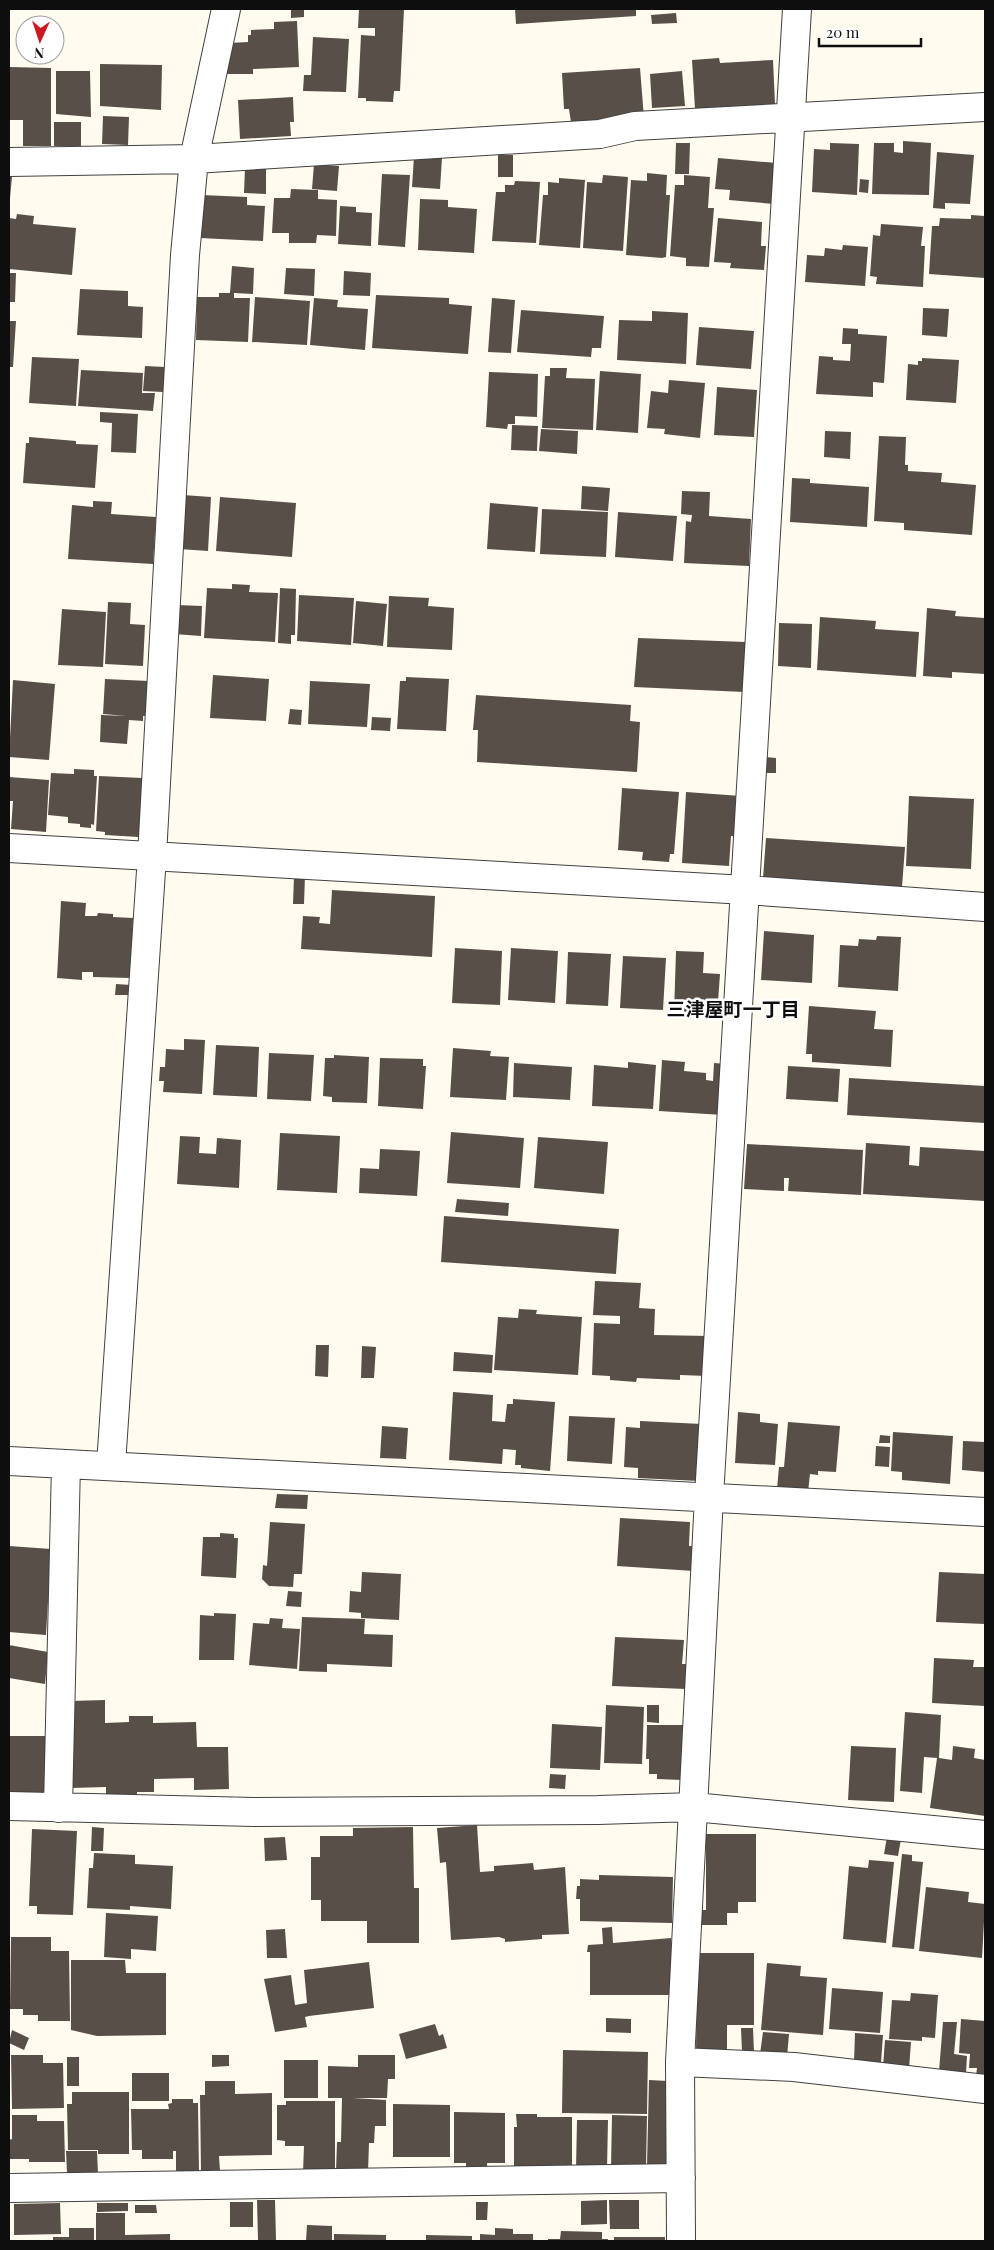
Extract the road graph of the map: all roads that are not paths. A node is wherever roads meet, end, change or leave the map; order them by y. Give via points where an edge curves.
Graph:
1 (226, 9) edge
2 (798, 9) edge
3 (985, 107) edge
4 (790, 118) junction
5 (194, 159) junction
6 (9, 162) edge
7 (9, 848) edge
8 (152, 856) junction
9 (746, 890) junction
10 (985, 907) edge
11 (9, 1461) edge
12 (66, 1464) junction
13 (111, 1465) junction
14 (709, 1497) junction
15 (985, 1512) edge
16 (9, 1806) edge
17 (694, 1807) junction
18 (58, 1808) junction
19 (985, 1835) edge
20 (680, 2062) junction
21 (985, 2089) edge
22 (681, 2178) junction
23 (9, 2188) edge
24 (681, 2241) edge

1 - 5 street
2 - 4 street
3 - 4 street
4 - 5 street via 635,126 600,134
4 - 9 street
5 - 6 street
5 - 8 street via 184,265
7 - 8 street
8 - 9 street
8 - 13 street
9 - 10 street
9 - 14 street
11 - 12 street
12 - 13 street
12 - 18 street
13 - 14 street
14 - 15 street
14 - 17 street
16 - 18 street
17 - 18 street via 254,1812
17 - 19 street
17 - 20 street
20 - 21 street via 794,2066
20 - 22 street
22 - 23 street
22 - 24 street

